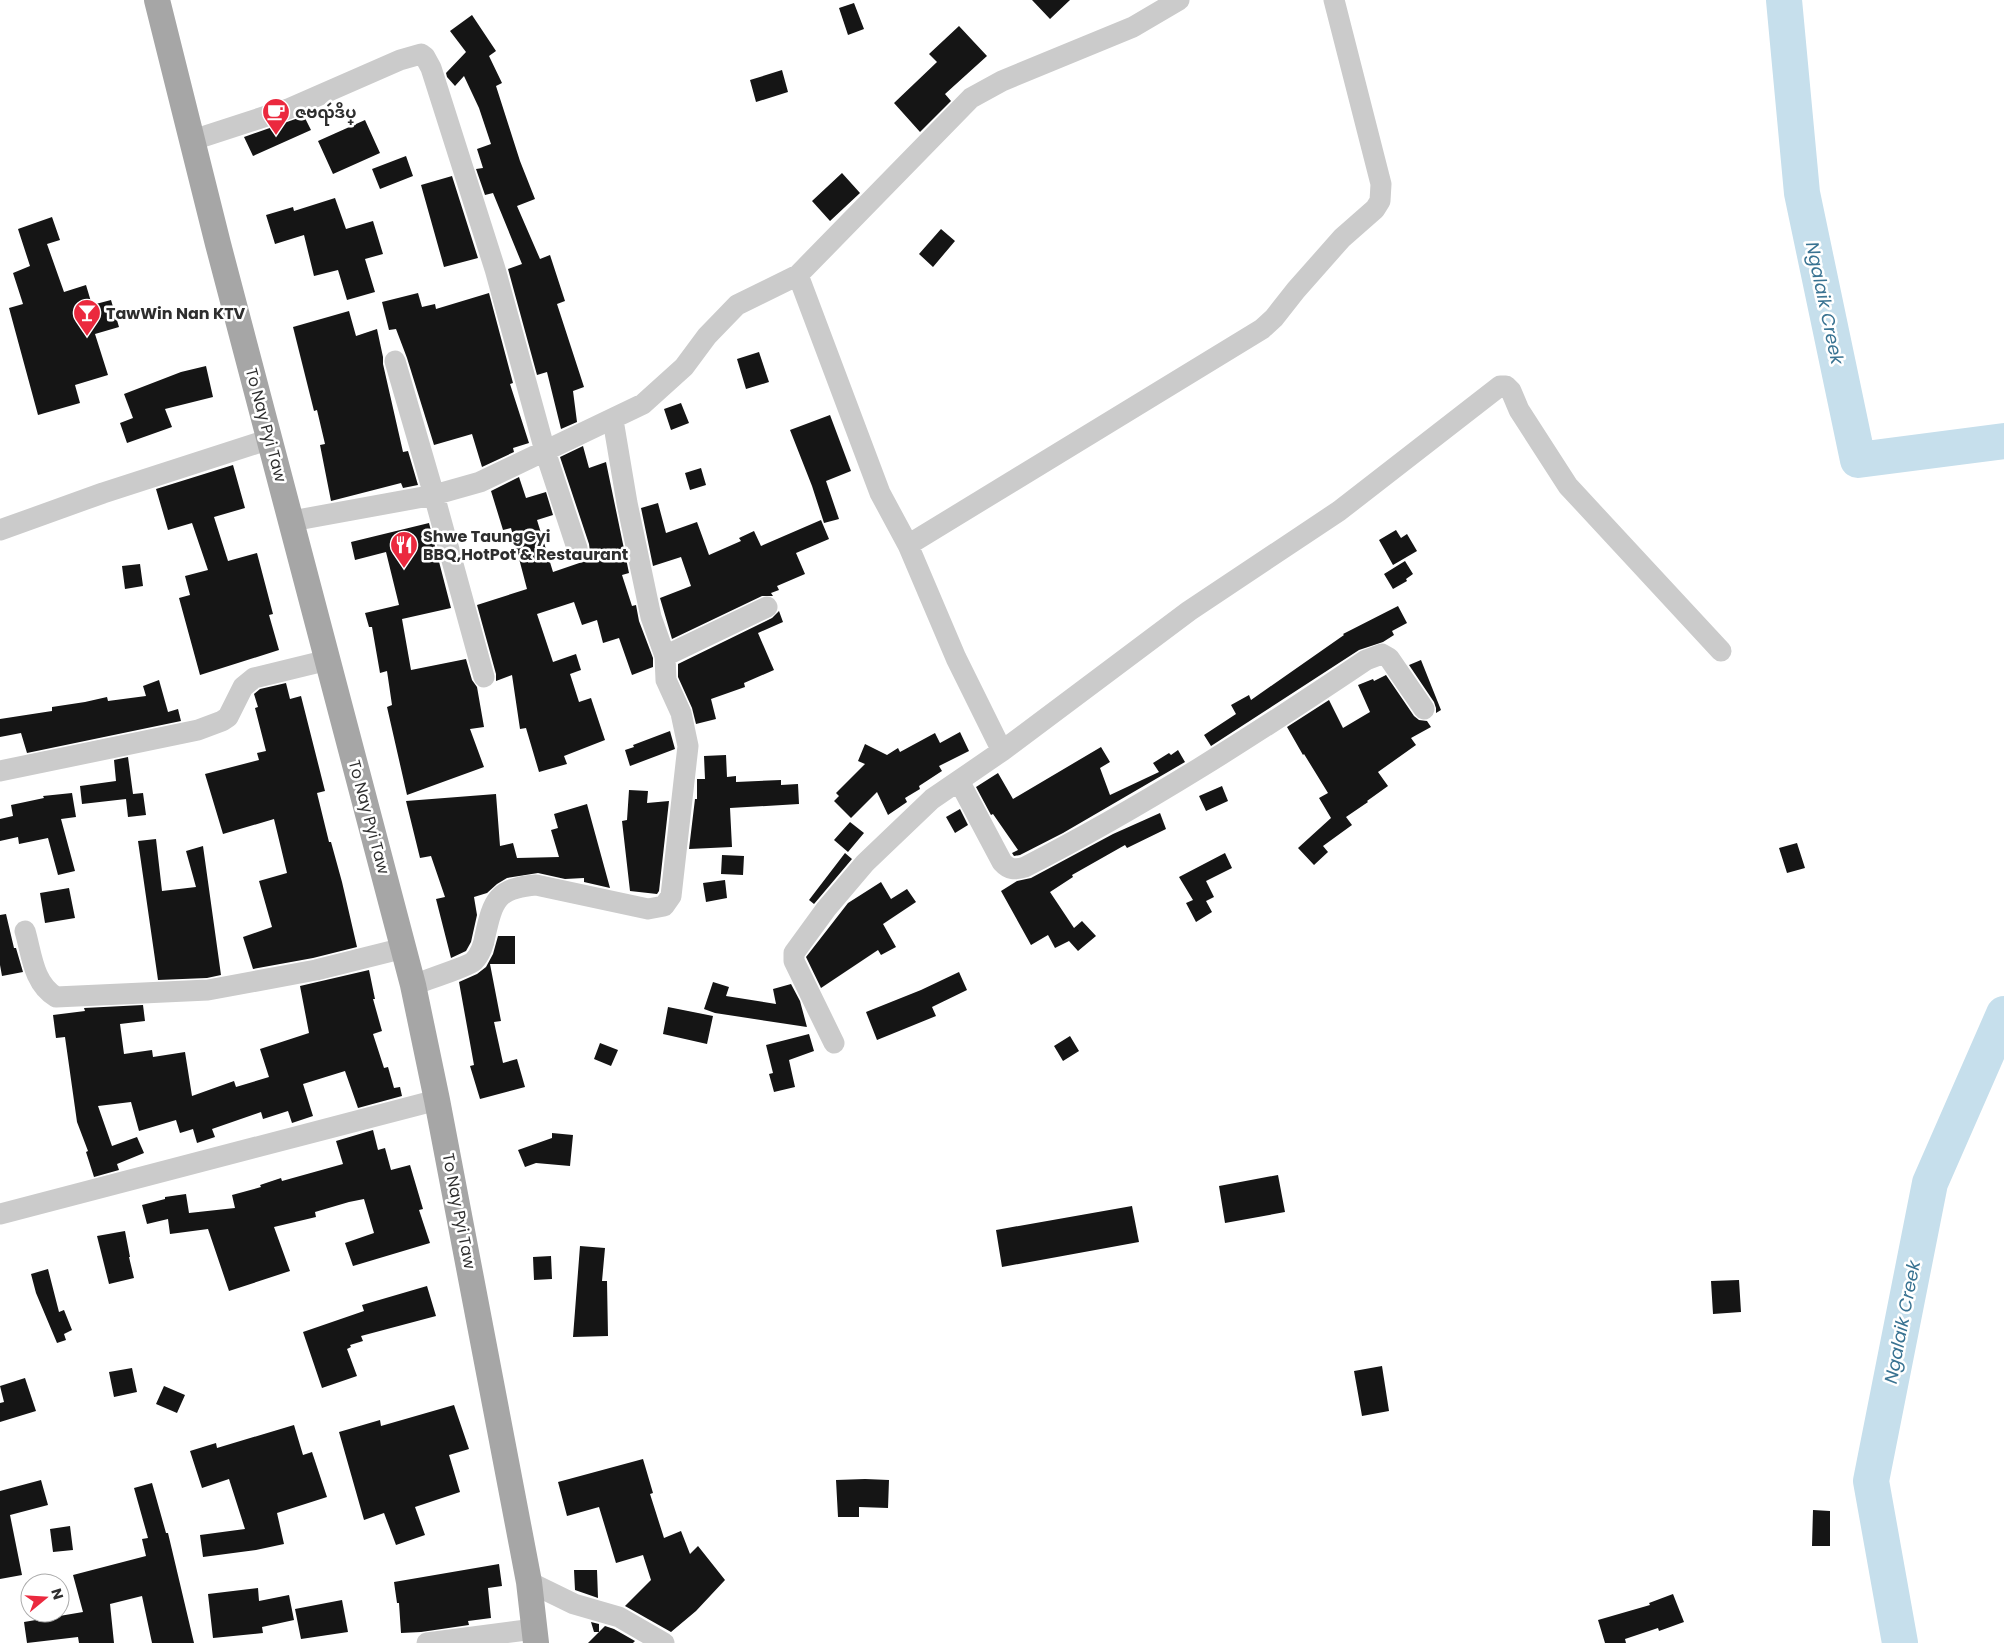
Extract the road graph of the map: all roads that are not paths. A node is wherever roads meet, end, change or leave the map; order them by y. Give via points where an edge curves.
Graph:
1 (157, 0) edge
2 (1179, 0) edge
3 (1334, 0) edge
4 (193, 140) junction
5 (798, 274) junction
6 (395, 361) dead end
7 (613, 420) junction
8 (270, 439) junction
9 (545, 450) junction
10 (434, 495) junction
11 (292, 521) junction
12 (0, 530) edge
13 (908, 545) junction
14 (577, 548) dead end
15 (767, 607) dead end
16 (1721, 651) dead end
17 (665, 656) junction
18 (328, 660) junction
19 (484, 676) dead end
20 (1424, 709) dead end
21 (1002, 751) junction
22 (0, 771) edge
23 (958, 781) junction
24 (25, 931) dead end
25 (404, 948) junction
26 (413, 984) junction
27 (834, 1044) dead end
28 (437, 1100) junction
29 (0, 1214) edge
30 (530, 1582) junction
31 (535, 1636) edge
32 (427, 1643) edge
33 (664, 1643) edge

1 - 4 main road, To Nay Pyi Taw
2 - 5 street via 1133,27 1002,81 972,98
3 - 13 street via 1381,184 1380,201 1375,209 1342,238 1262,329
4 - 8 main road, To Nay Pyi Taw
4 - 9 street via 288,109 400,60 421,54 425,57 496,269
5 - 7 street via 737,305 684,367 643,404
5 - 13 street via 880,493
6 - 10 street
7 - 9 street
7 - 17 street via 651,617
8 - 11 main road, To Nay Pyi Taw
8 - 12 street
9 - 10 street via 480,482
9 - 14 street
10 - 11 street
10 - 19 street
11 - 18 main road, To Nay Pyi Taw
13 - 21 street via 956,658
15 - 17 street
16 - 21 street via 1568,486 1519,410 1511,391 1500,386 1339,511 1189,612
17 - 26 street via 666,680 681,713 688,746 671,896 664,906 648,909 536,885 518,886 501,894 490,913 484,945 474,961
18 - 22 street via 254,678 243,687 228,717 222,722 198,730
18 - 25 main road, To Nay Pyi Taw
20 - 23 street via 1389,658 1382,654 1366,660 1274,722 1125,813 1040,860 1015,870 1002,862
21 - 23 street
23 - 27 street via 932,799 865,863 794,953 794,961
24 - 25 street via 38,980 56,998 208,990 316,970
25 - 26 main road, To Nay Pyi Taw
26 - 28 main road, To Nay Pyi Taw
28 - 29 street
28 - 30 main road, To Nay Pyi Taw
30 - 31 main road, To Nay Pyi Taw
30 - 33 street via 574,1604 619,1617
31 - 32 street

